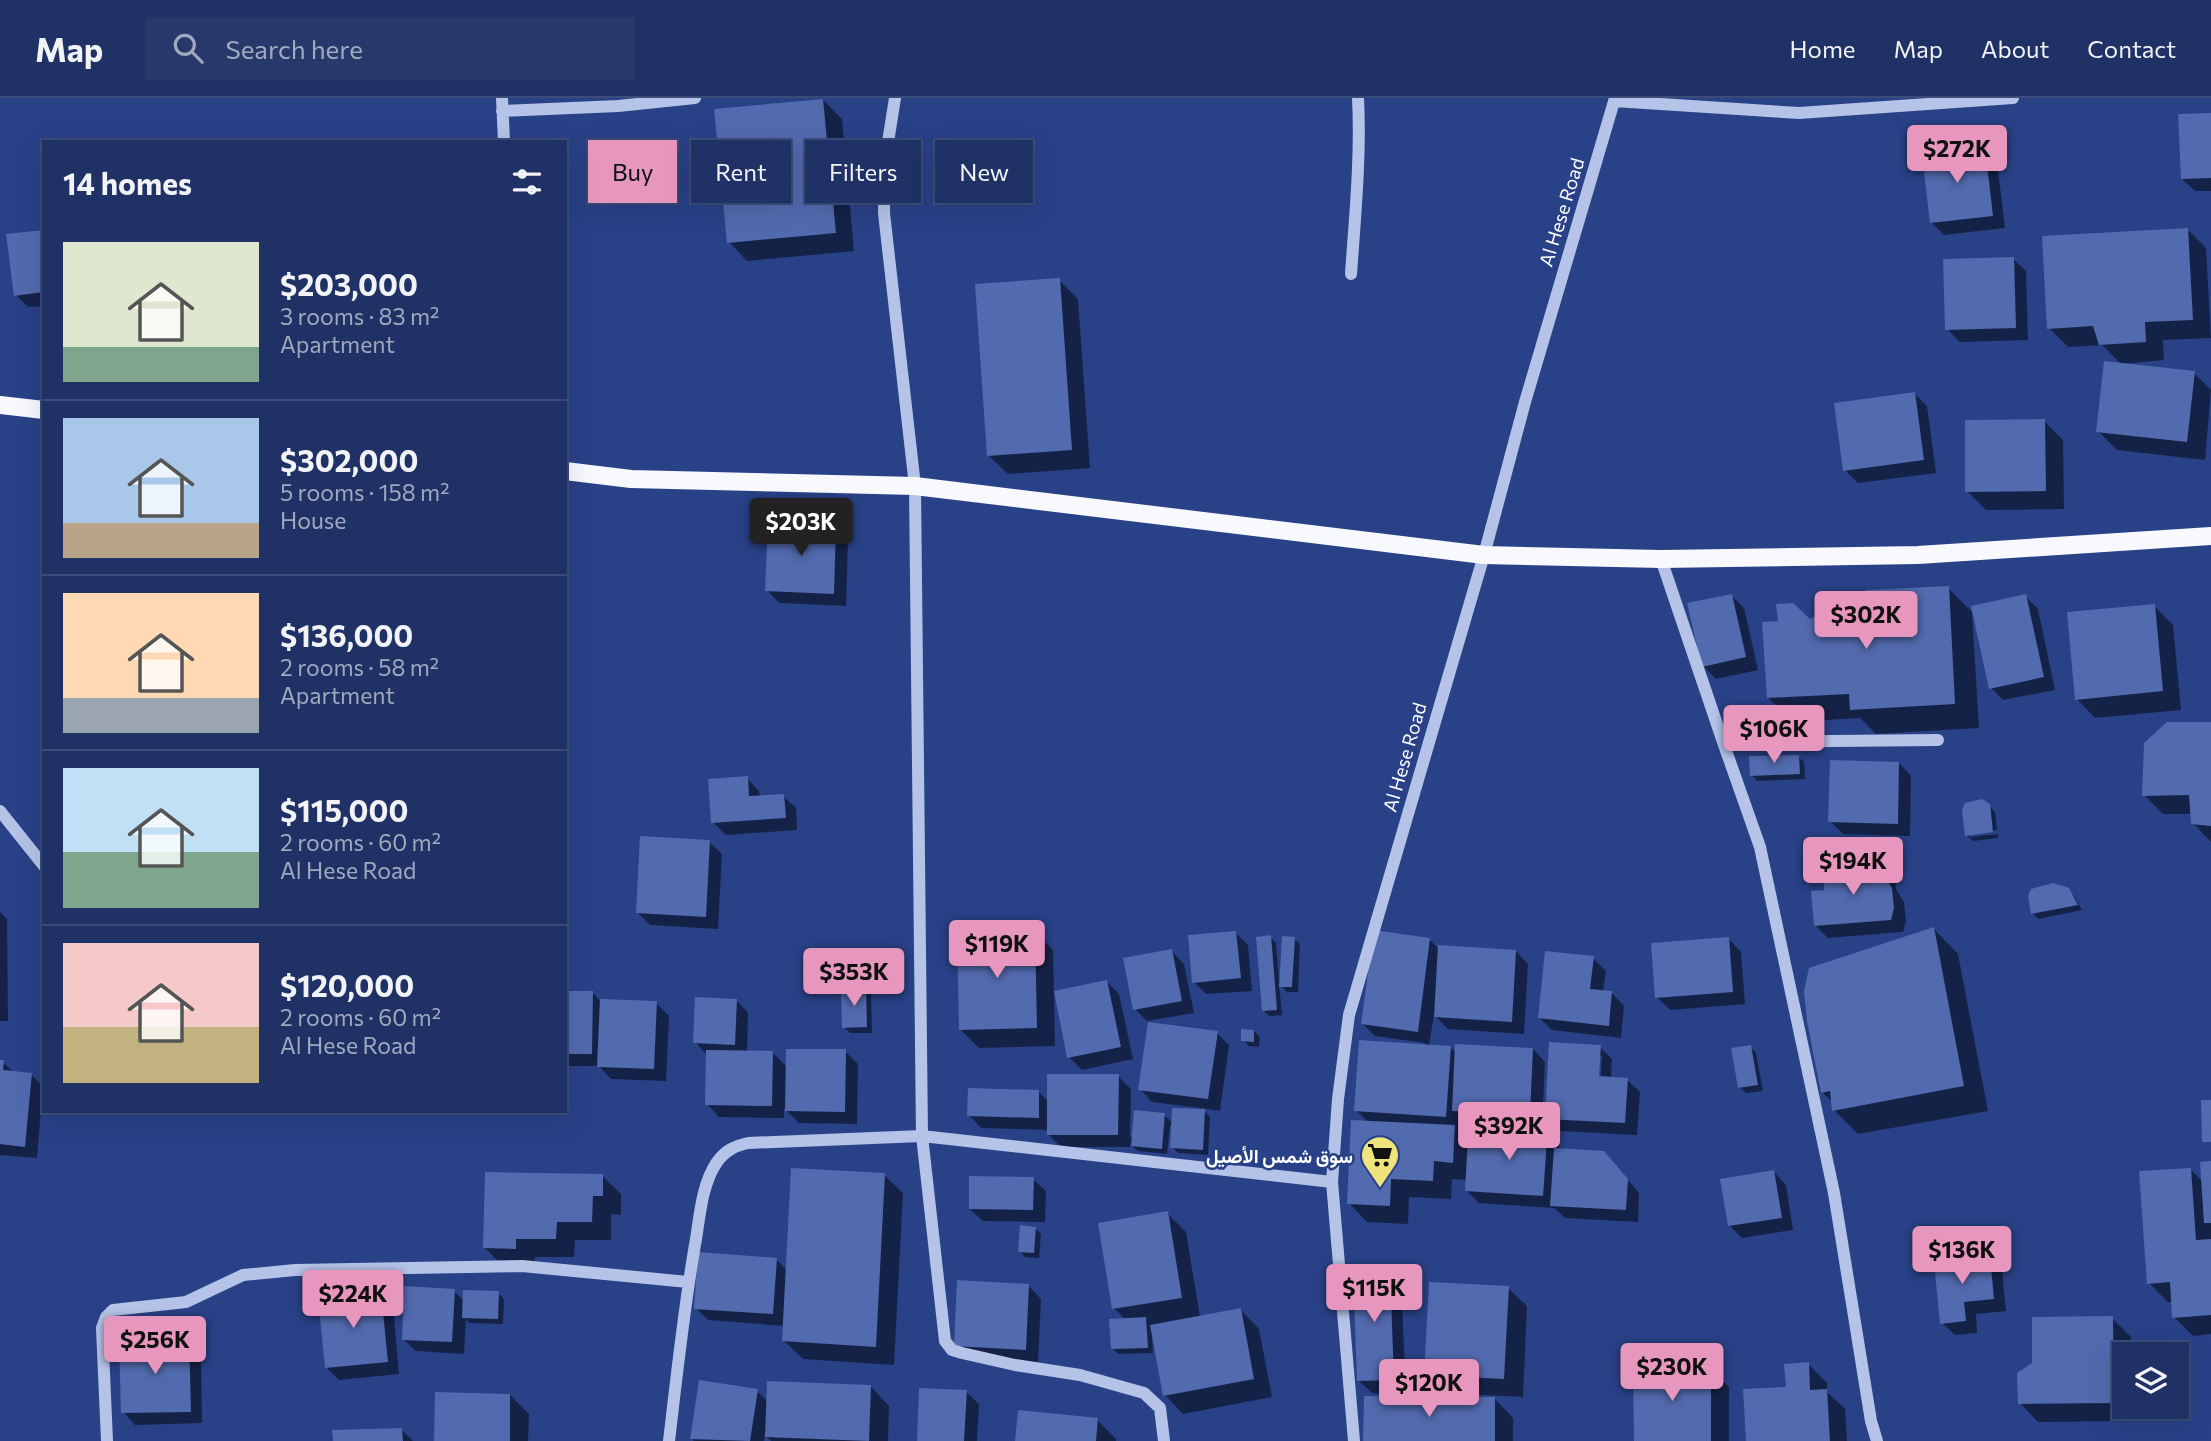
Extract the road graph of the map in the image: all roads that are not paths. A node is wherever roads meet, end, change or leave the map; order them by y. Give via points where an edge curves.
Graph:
1 (695, 98) edge
2 (895, 98) edge
3 (1358, 98) edge
4 (2012, 98) edge
5 (1615, 100) edge
6 (502, 104) edge
7 (504, 140) edge
8 (1351, 274) dead end
9 (0, 405) edge
10 (42, 410) edge
11 (567, 471) edge
12 (915, 486) junction
13 (2211, 536) edge
14 (1484, 555) junction
15 (1661, 559) junction
16 (1938, 740) dead end
17 (1723, 742) junction
18 (0, 811) edge
19 (42, 864) edge
20 (922, 1136) junction
21 (1332, 1182) junction
22 (688, 1282) junction
23 (107, 1441) edge
24 (668, 1441) edge
25 (1164, 1441) edge
26 (1354, 1441) edge
27 (1877, 1441) edge

1 - 6 street via 618,106
2 - 12 street via 885,161 884,213
3 - 8 street
4 - 5 street via 1799,113
5 - 14 street, Al Hese Road
6 - 7 street
9 - 10 main road
11 - 12 main road via 631,479
12 - 14 main road
12 - 20 street
13 - 15 main road via 1917,555
14 - 15 main road
14 - 21 street, Al Hese Road via 1349,1015
15 - 17 street
16 - 17 street
17 - 27 street via 1760,847 1834,1193
18 - 19 street
20 - 21 street
20 - 22 street via 748,1143 726,1151 705,1188
20 - 25 street via 945,1341 952,1350 1080,1374 1144,1393 1160,1408
21 - 26 street, Al Hese Road
22 - 23 street via 522,1266 295,1270 243,1275 186,1302 113,1310 102,1328
22 - 24 street

